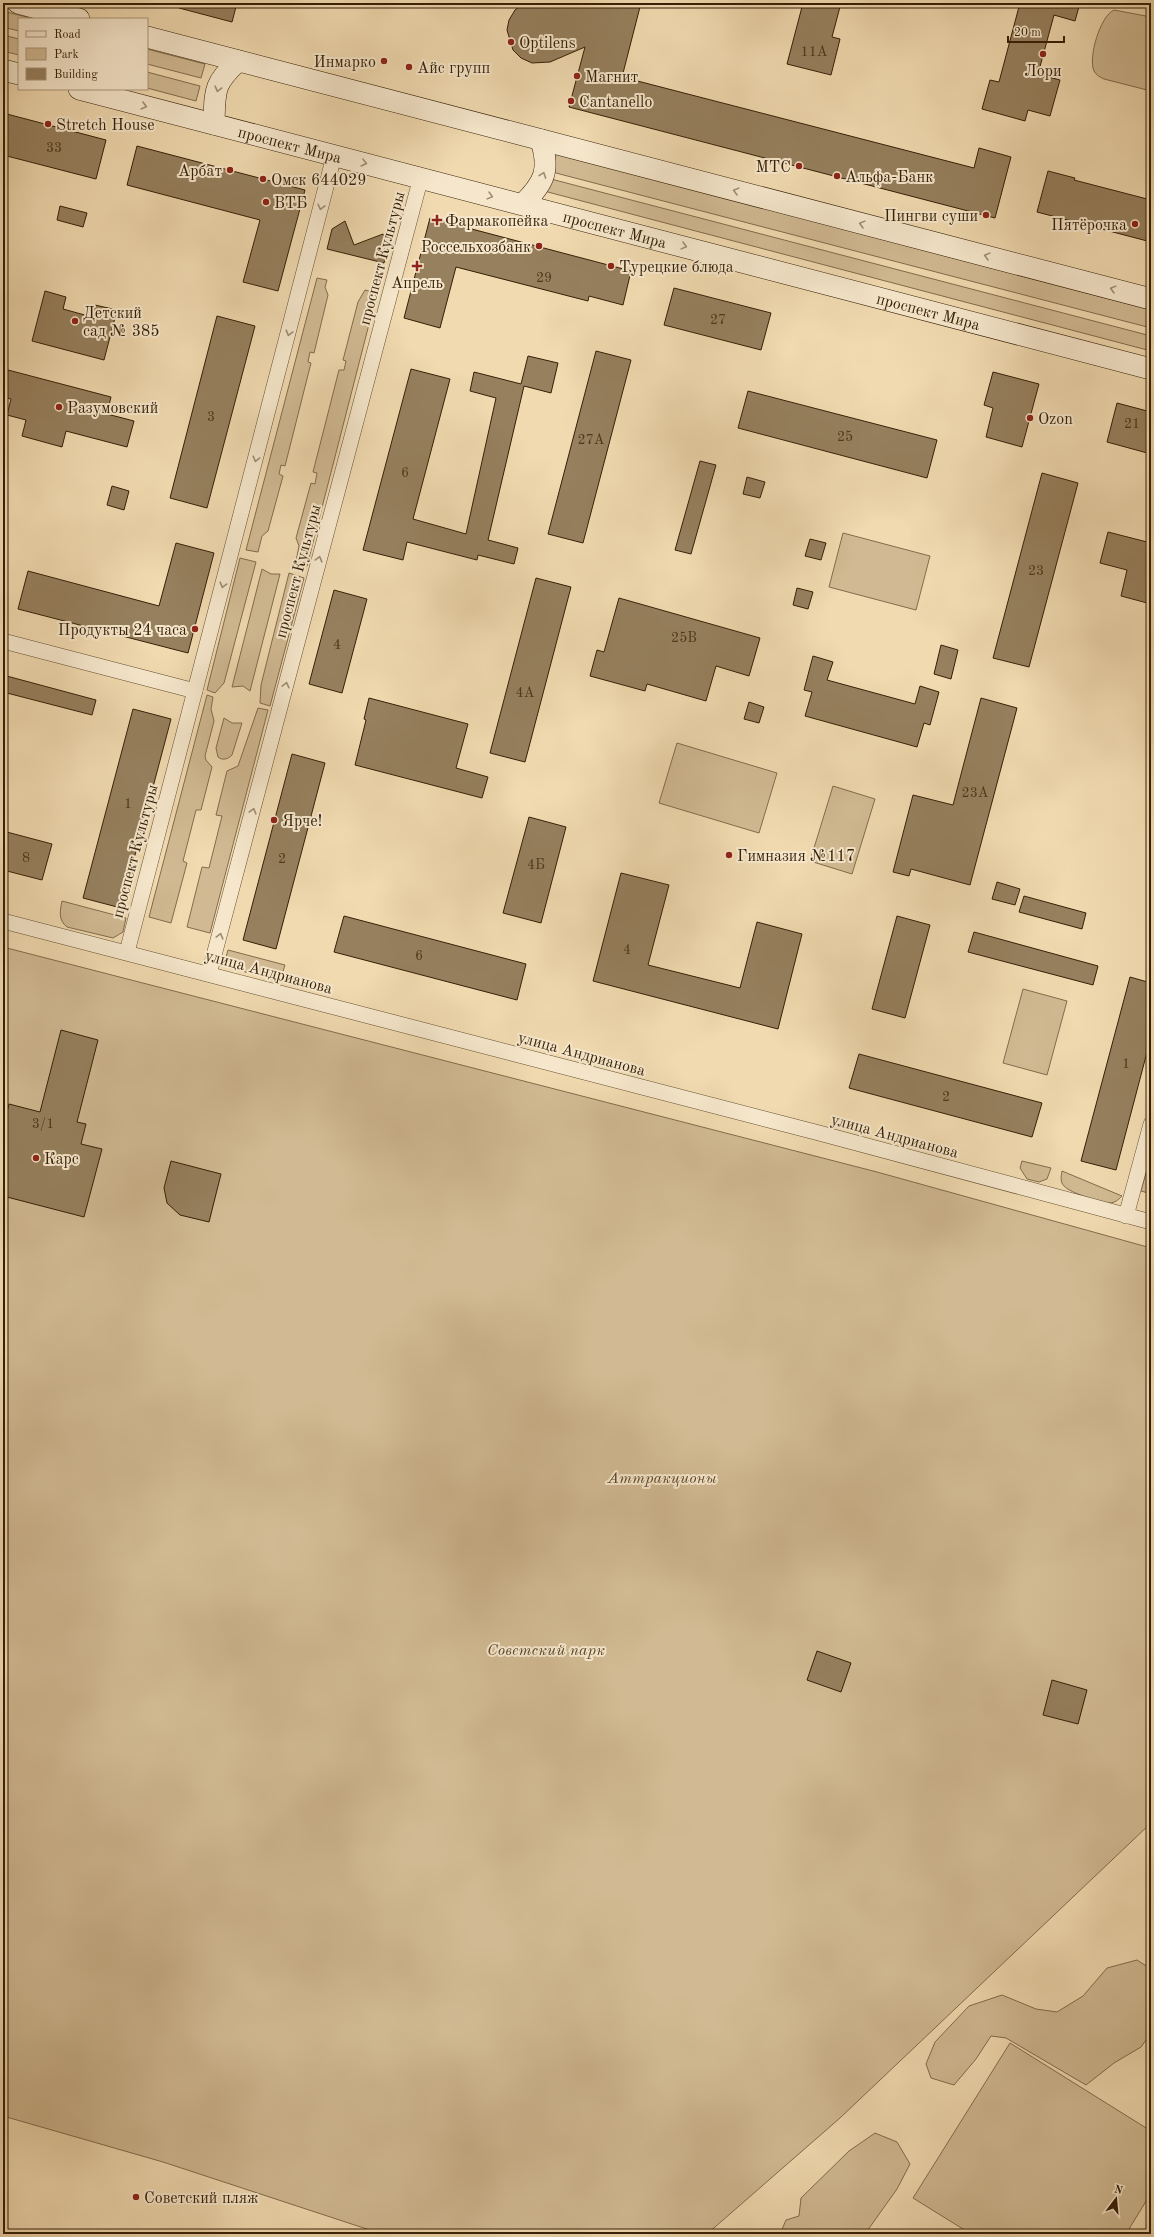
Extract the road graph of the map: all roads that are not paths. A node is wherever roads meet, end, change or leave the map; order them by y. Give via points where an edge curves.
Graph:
1 (18, 3) edge
2 (75, 18) edge
3 (148, 37) edge
4 (238, 61) junction
5 (3, 70) edge
6 (18, 74) edge
7 (83, 90) edge
8 (214, 124) junction
9 (541, 140) junction
10 (334, 156) junction
11 (421, 178) junction
12 (523, 204) junction
13 (1151, 299) edge
14 (1151, 369) edge
15 (3, 641) edge
16 (195, 691) junction
17 (3, 921) edge
18 (127, 952) junction
19 (209, 974) junction
20 (1151, 1124) edge
21 (1126, 1216) junction
22 (1151, 1222) edge

1 - 2 main road
3 - 4 main road
4 -> 8 main road via 222,76 217,88
4 - 9 main road via 396,100
5 - 6 main road
7 -> 8 main road, проспект Мира
8 - 10 main road, проспект Мира
12 -> 9 main road via 536,191 545,173 546,158
13 -> 9 main road
10 -> 11 main road, проспект Мира
10 -> 16 street, проспект Культуры
11 -> 12 main road, проспект Мира
19 -> 11 street, проспект Культуры
12 -> 14 main road, проспект Мира
15 - 16 street
16 - 18 street, проспект Культуры
17 - 18 street, улица Андрианова
18 - 19 street, улица Андрианова
19 - 21 street, улица Андрианова
20 - 21 street
21 - 22 street, улица Андрианова

